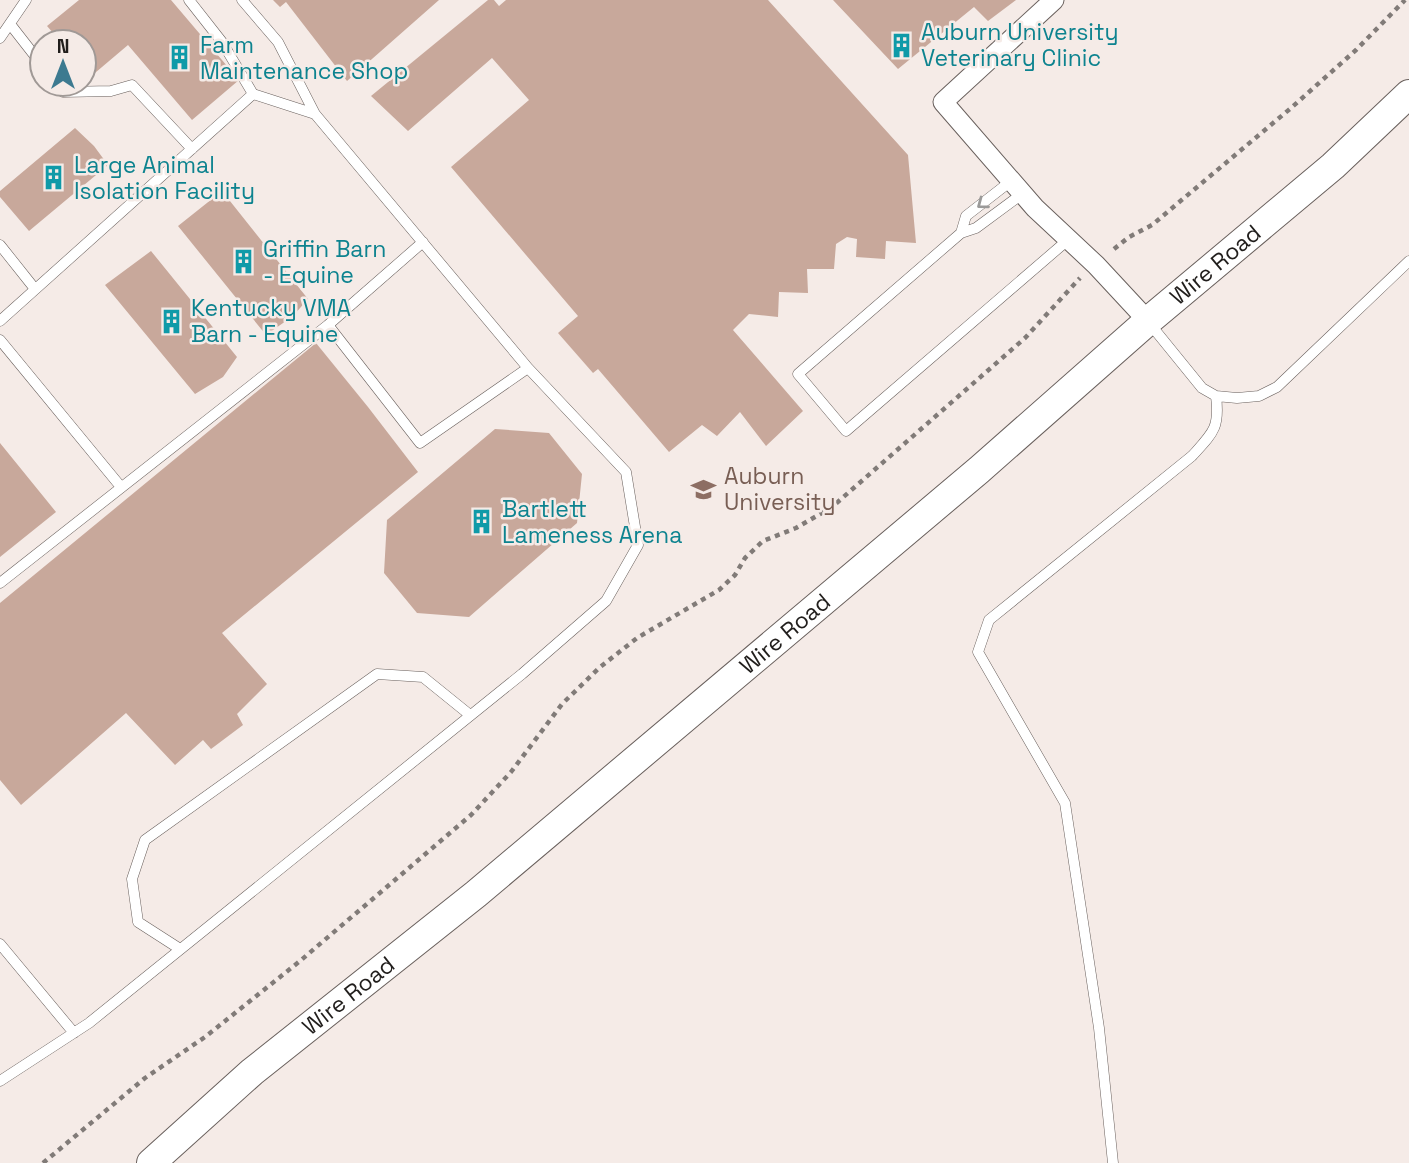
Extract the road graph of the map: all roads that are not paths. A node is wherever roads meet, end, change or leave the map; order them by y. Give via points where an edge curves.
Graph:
1 (26, 0) edge
2 (189, 0) edge
3 (242, 0) edge
4 (1054, 0) edge
5 (10, 24) junction
6 (0, 38) edge
7 (28, 47) edge
8 (98, 91) edge
9 (253, 94) junction
10 (1409, 94) edge
11 (315, 114) junction
12 (192, 149) junction
13 (1017, 187) junction
14 (961, 233) junction
15 (1070, 239) junction
16 (423, 242) junction
17 (0, 245) edge
18 (1409, 261) edge
19 (36, 289) junction
20 (0, 321) edge
21 (1148, 321) junction
22 (328, 325) junction
23 (0, 340) edge
24 (528, 368) junction
25 (1216, 396) junction
26 (121, 488) junction
27 (0, 583) edge
28 (470, 715) junction
29 (0, 944) edge
30 (180, 949) junction
31 (74, 1033) junction
32 (0, 1081) edge
33 (151, 1163) edge
34 (1112, 1163) edge

1 - 5 lane
2 - 9 lane via 222,42
3 - 11 lane via 278,42
4 - 13 street via 943,102
5 - 6 lane
5 - 7 lane
8 - 12 lane via 132,85
9 - 11 lane
9 - 12 lane
10 - 21 street, Wire Road via 1333,166
11 - 16 lane
12 - 19 lane
13 - 14 lane via 976,228
13 -> 14 lane via 965,216
13 - 15 street
14 - 15 lane via 798,374 846,431
15 - 21 street
16 - 22 lane
16 - 24 lane
17 - 19 lane
18 - 25 lane via 1278,387 1259,396
19 - 20 lane
21 - 25 lane via 1202,388
21 - 33 street, Wire Road via 476,894 253,1072
22 - 24 lane via 420,443
22 - 26 lane
23 - 26 lane
24 - 28 lane via 626,472 638,545 606,601
25 - 34 lane via 1216,426 1192,456 989,620 978,652 1065,803 1099,1028
26 - 27 lane
28 - 30 lane
28 - 30 lane via 423,677 377,674 145,840 132,880 138,922
29 - 31 lane
30 - 31 lane
31 - 32 lane

